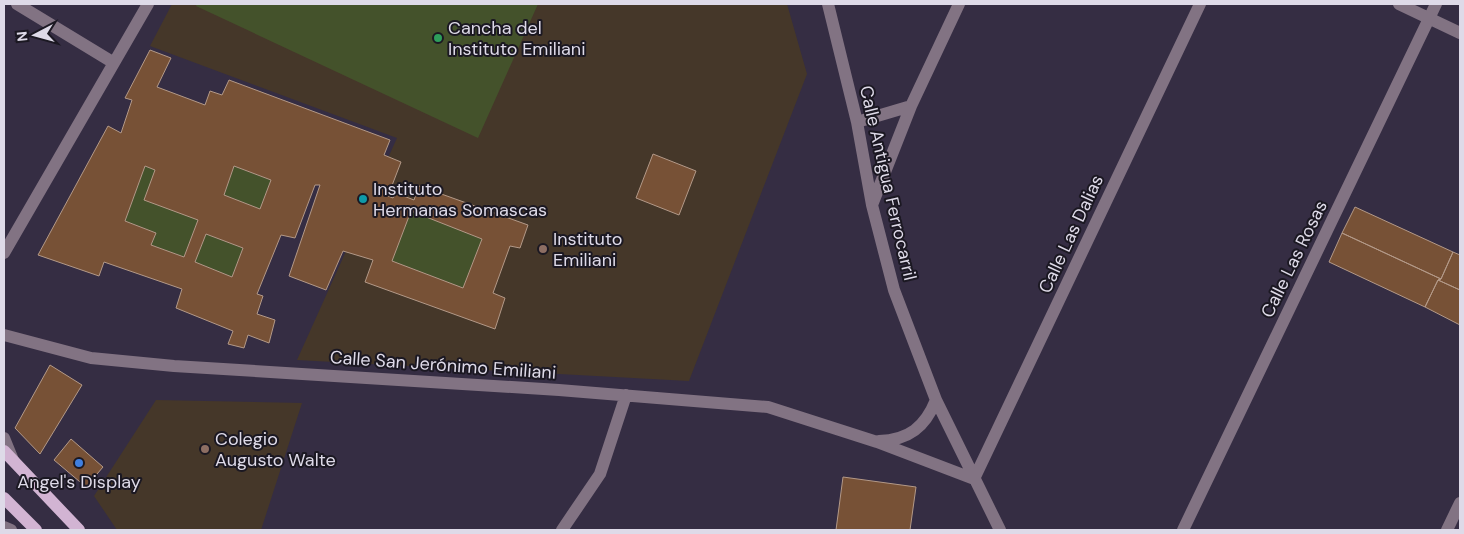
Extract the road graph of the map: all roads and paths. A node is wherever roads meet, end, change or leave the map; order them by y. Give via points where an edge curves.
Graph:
1 (17, 4) edge
2 (148, 4) edge
3 (828, 4) edge
4 (959, 4) edge
5 (1200, 4) edge
6 (1399, 4) edge
7 (1436, 4) edge
8 (1429, 18) junction
9 (1460, 33) edge
10 (114, 63) junction
11 (910, 106) junction
12 (857, 122) junction
13 (872, 206) junction
14 (4, 253) edge
15 (4, 335) edge
16 (626, 395) junction
17 (936, 400) junction
18 (4, 438) edge
19 (877, 442) junction
20 (4, 451) edge
21 (13, 460) junction
22 (974, 479) junction
23 (4, 498) edge
24 (1460, 503) edge
25 (4, 527) edge
26 (11, 530) edge
27 (36, 530) edge
28 (79, 530) edge
29 (562, 530) edge
30 (1000, 530) edge
31 (1183, 530) edge
32 (1447, 530) edge

1 - 10 street
2 - 10 street
3 - 12 street, Calle Antigua Ferrocarril
4 - 11 street
5 - 22 street, Calle Las Dalias
6 - 8 street
7 - 8 street, Calle Las Rosas
8 - 9 street
8 - 31 street, Calle Las Rosas
10 - 14 street
11 - 12 street
11 - 13 street
12 - 13 street, Calle Antigua Ferrocarril
13 - 17 street, Calle Antigua Ferrocarril via 894,290
15 - 16 street, Calle San Jerónimo Emiliani via 91,358
16 - 19 street, Calle San Jerónimo Emiliani via 768,407
16 - 29 street via 600,474
17 - 19 street, Calle San Jerónimo Emiliani via 922,426 893,441
17 - 22 street, Calle Antigua Ferrocarril
18 - 21 street
19 - 22 street, Calle San Jerónimo Emiliani
20 - 21 main road
21 - 28 main road
22 - 30 street, Calle Antigua Ferrocarril
23 - 27 main road
24 - 32 street
25 - 26 street

